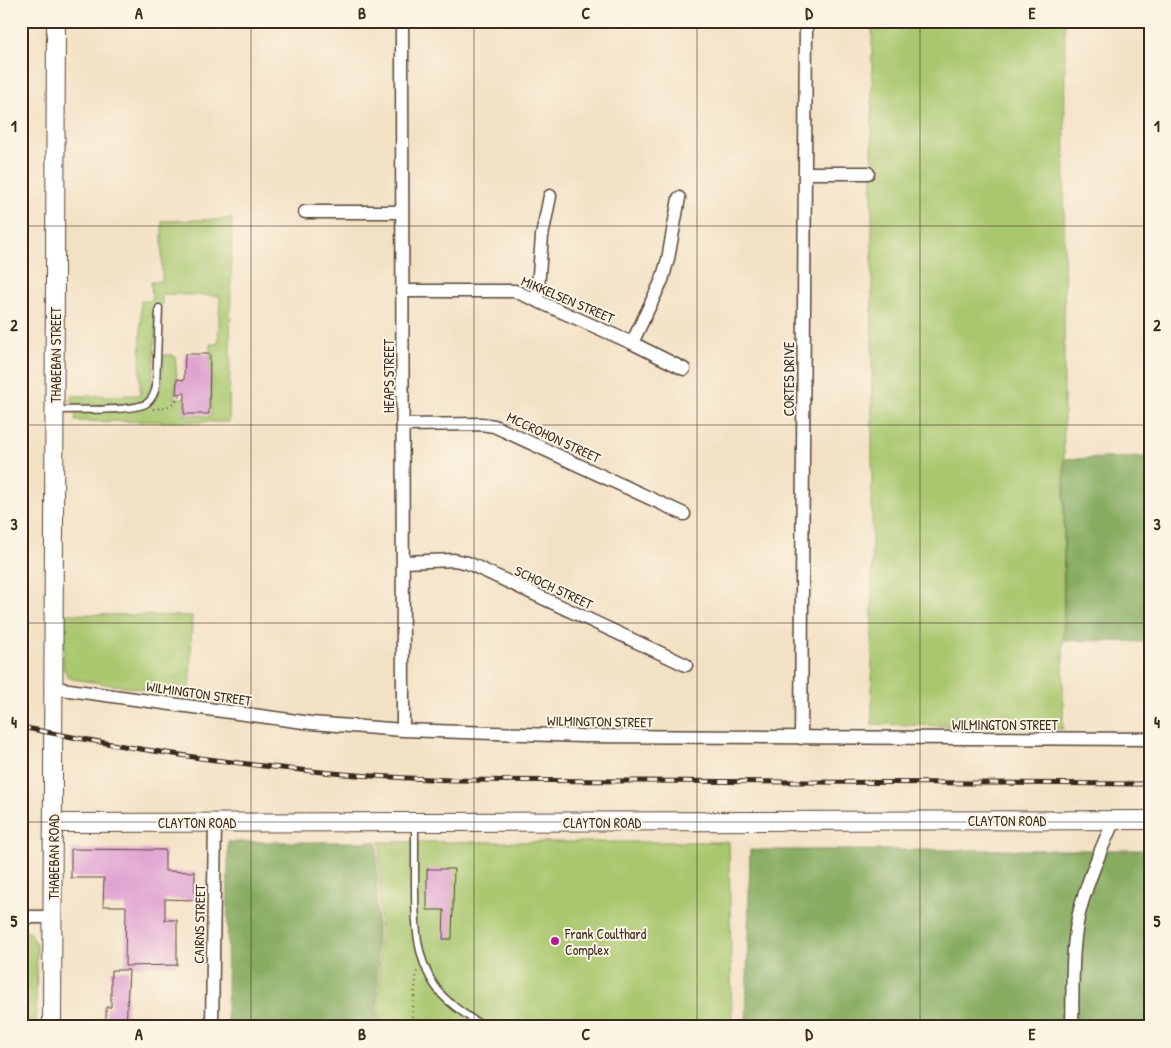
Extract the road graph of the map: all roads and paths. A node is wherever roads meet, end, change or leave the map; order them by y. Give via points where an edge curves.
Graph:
1 (56, 21) edge
2 (402, 21) edge
3 (806, 21) edge
4 (805, 173) junction
5 (868, 173) dead end
6 (550, 196) dead end
7 (679, 198) dead end
8 (305, 212) dead end
9 (401, 212) junction
10 (402, 291) junction
11 (536, 300) junction
12 (159, 308) dead end
13 (632, 343) junction
14 (684, 369) dead end
15 (180, 394) dead end
16 (142, 405) junction
17 (55, 410) junction
18 (403, 425) junction
19 (684, 514) dead end
20 (403, 562) junction
21 (686, 665) dead end
22 (54, 688) junction
23 (403, 730) junction
24 (801, 738) junction
25 (1150, 739) edge
26 (1114, 820) junction
27 (1150, 820) edge
28 (215, 822) junction
29 (415, 822) junction
30 (54, 823) junction
31 (21, 917) edge
32 (53, 917) junction
33 (418, 949) junction
34 (52, 1027) edge
35 (212, 1027) edge
36 (411, 1027) edge
37 (486, 1027) edge
38 (1072, 1027) edge

1 - 17 street, THABEBAN STREET
2 - 9 street, HEAPS STREET
3 - 4 street, CORTES DRIVE
4 - 5 street
4 - 24 street, CORTES DRIVE
6 - 11 street via 542,236
7 - 13 street via 662,280
8 - 9 street
9 - 10 street, HEAPS STREET
10 - 11 street, MIKKELSEN STREET via 515,291
10 - 18 street, HEAPS STREET
11 - 13 street, MIKKELSEN STREET
12 - 16 lane via 155,392
13 - 14 street, MIKKELSEN STREET
15 - 16 path via 168,407 145,408
16 - 17 lane
17 - 22 street, THABEBAN STREET
18 - 19 street, MCCROHON STREET via 494,426
18 - 20 street, HEAPS STREET
20 - 21 street, SCHOCH STREET via 454,560 468,563
20 - 23 street, HEAPS STREET
22 - 23 street, WILMINGTON STREET via 311,724
22 - 30 street, THABEBAN ROAD
23 - 24 street, WILMINGTON STREET
24 - 25 street, WILMINGTON STREET
26 - 27 street, CLAYTON ROAD
26 - 29 street, CLAYTON ROAD
26 - 38 street via 1078,918
28 - 29 street, CLAYTON ROAD
28 - 30 street, CLAYTON ROAD
28 - 35 street, CAIRNS STREET
29 - 33 lane
30 - 32 street, THABEBAN ROAD
31 - 32 street
32 - 34 street, THABEBAN ROAD
33 - 36 path
33 - 37 lane via 441,994

